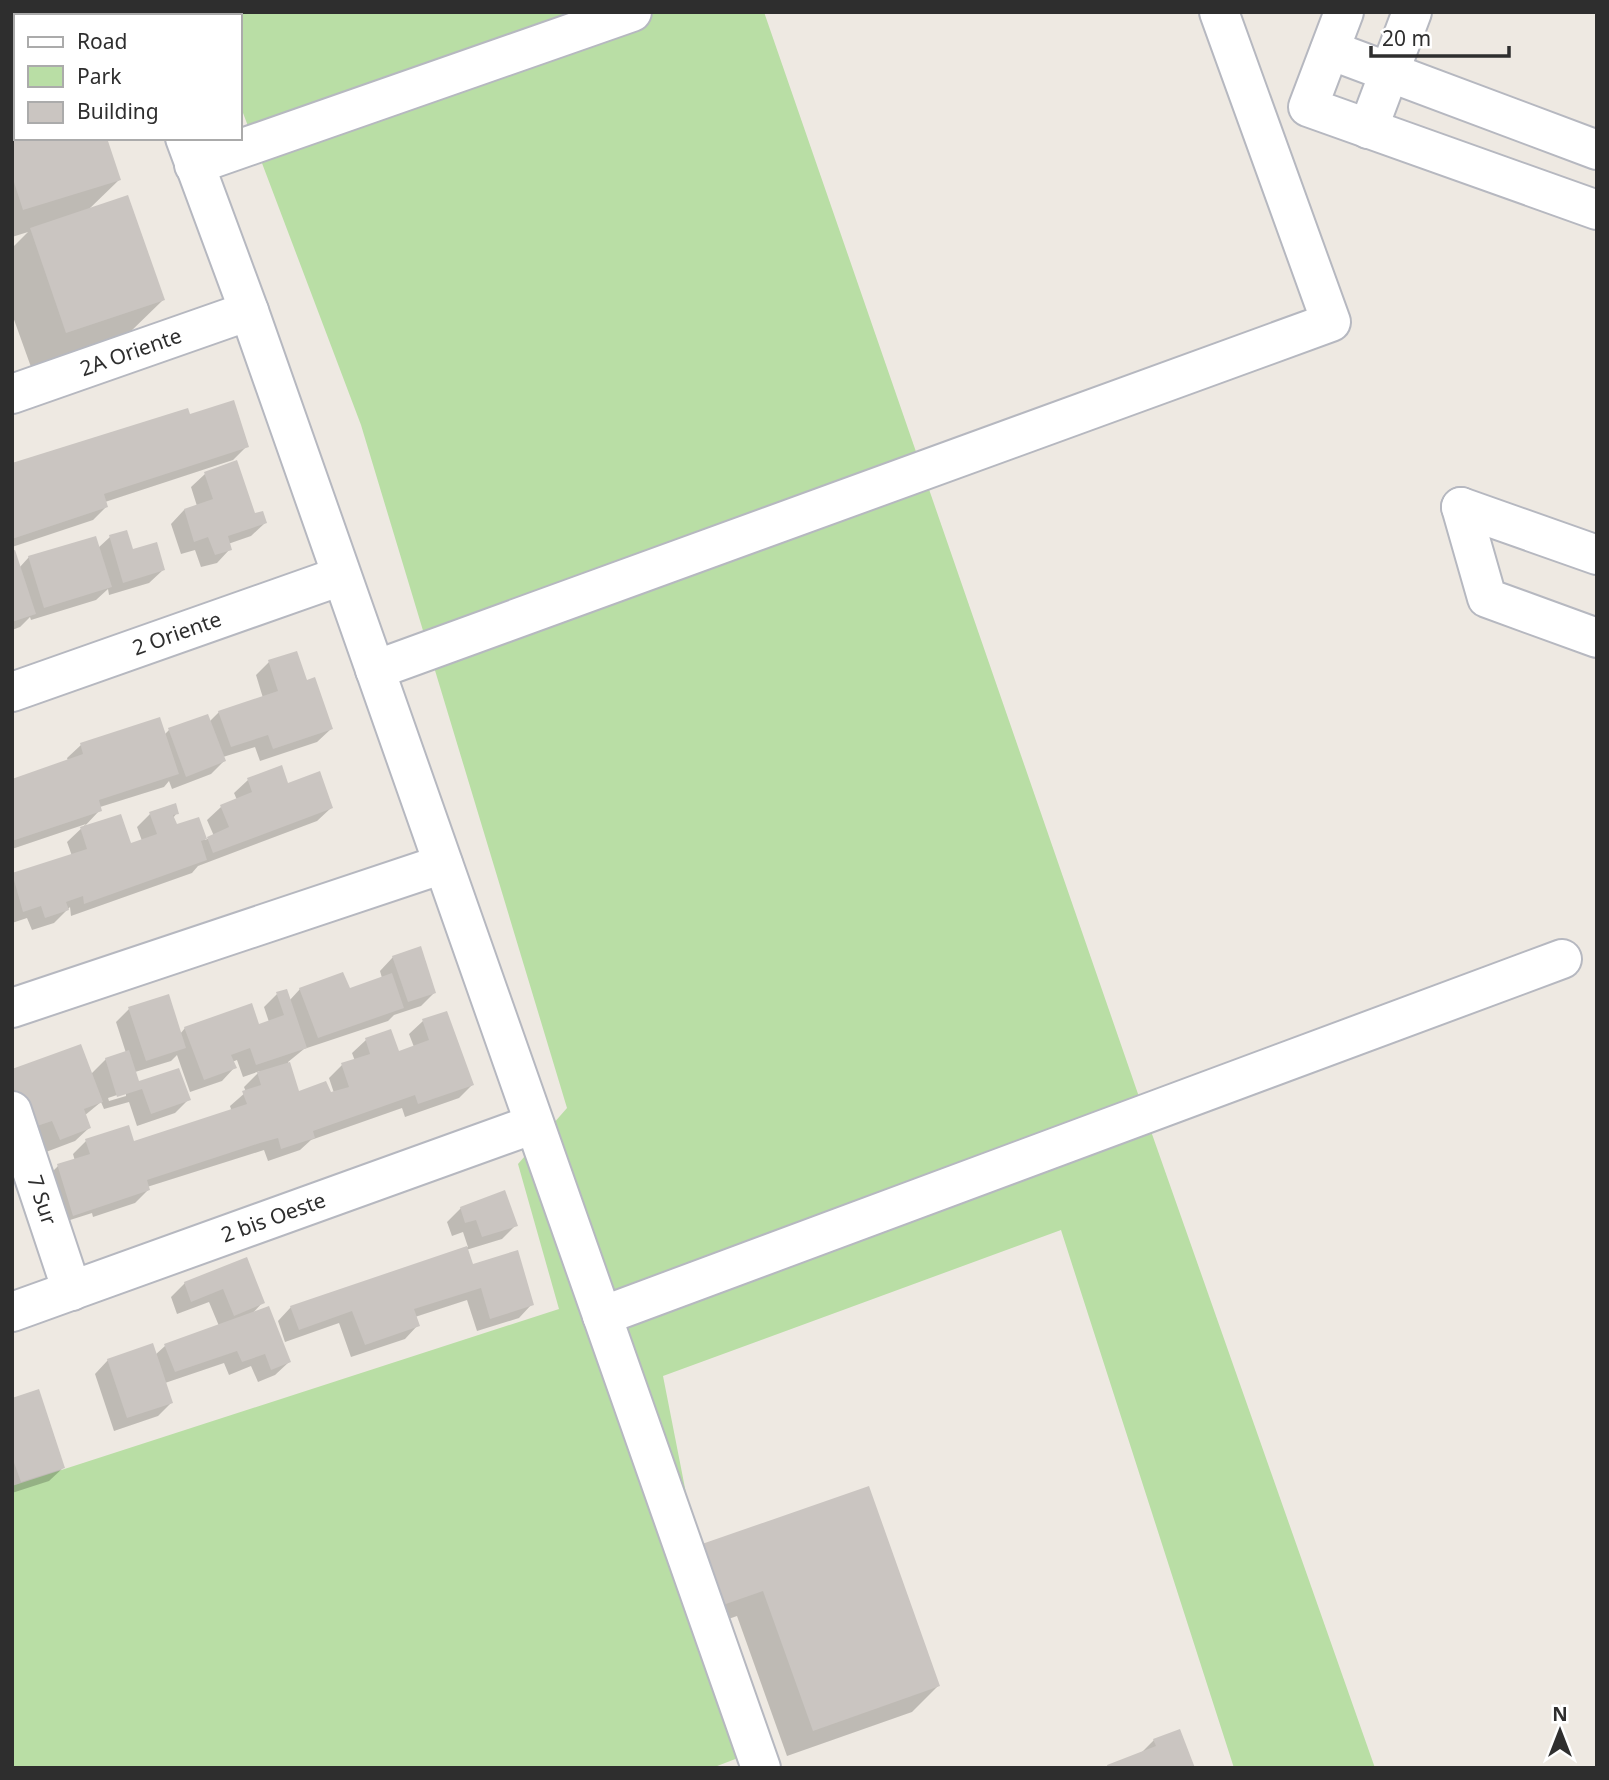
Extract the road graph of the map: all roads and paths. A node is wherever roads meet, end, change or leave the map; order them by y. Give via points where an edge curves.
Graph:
1 (632, 12) edge
2 (1219, 12) edge
3 (1344, 12) edge
4 (1412, 12) edge
5 (1330, 50) junction
6 (1389, 73) junction
7 (1368, 129) junction
8 (242, 136) edge
9 (228, 140) edge
10 (1597, 150) edge
11 (190, 152) edge
12 (1597, 210) edge
13 (249, 311) junction
14 (12, 394) edge
15 (1597, 555) edge
16 (341, 576) junction
17 (1597, 638) edge
18 (375, 670) junction
19 (12, 692) edge
20 (443, 864) junction
21 (1562, 959) dead end
22 (12, 1008) edge
23 (12, 1111) edge
24 (534, 1124) junction
25 (72, 1291) junction
26 (12, 1312) edge
27 (602, 1316) junction
28 (761, 1768) edge

1 - 8 street
2 - 18 street via 1331,322
3 - 5 street
4 - 6 street
5 - 6 street
5 - 7 street via 1308,107
6 - 7 street
6 - 10 street
7 - 12 street
9 - 11 street
11 - 13 street
13 - 14 street, 2A Oriente
13 - 16 street
15 - 17 street via 1461,507 1487,598
16 - 18 street
16 - 19 street, 2 Oriente
18 - 20 street
20 - 22 street
20 - 24 street
21 - 27 street
23 - 25 street, 7 Sur
24 - 25 street, 2 bis Oeste
24 - 27 street
25 - 26 street, 2 bis Oeste
27 - 28 street

